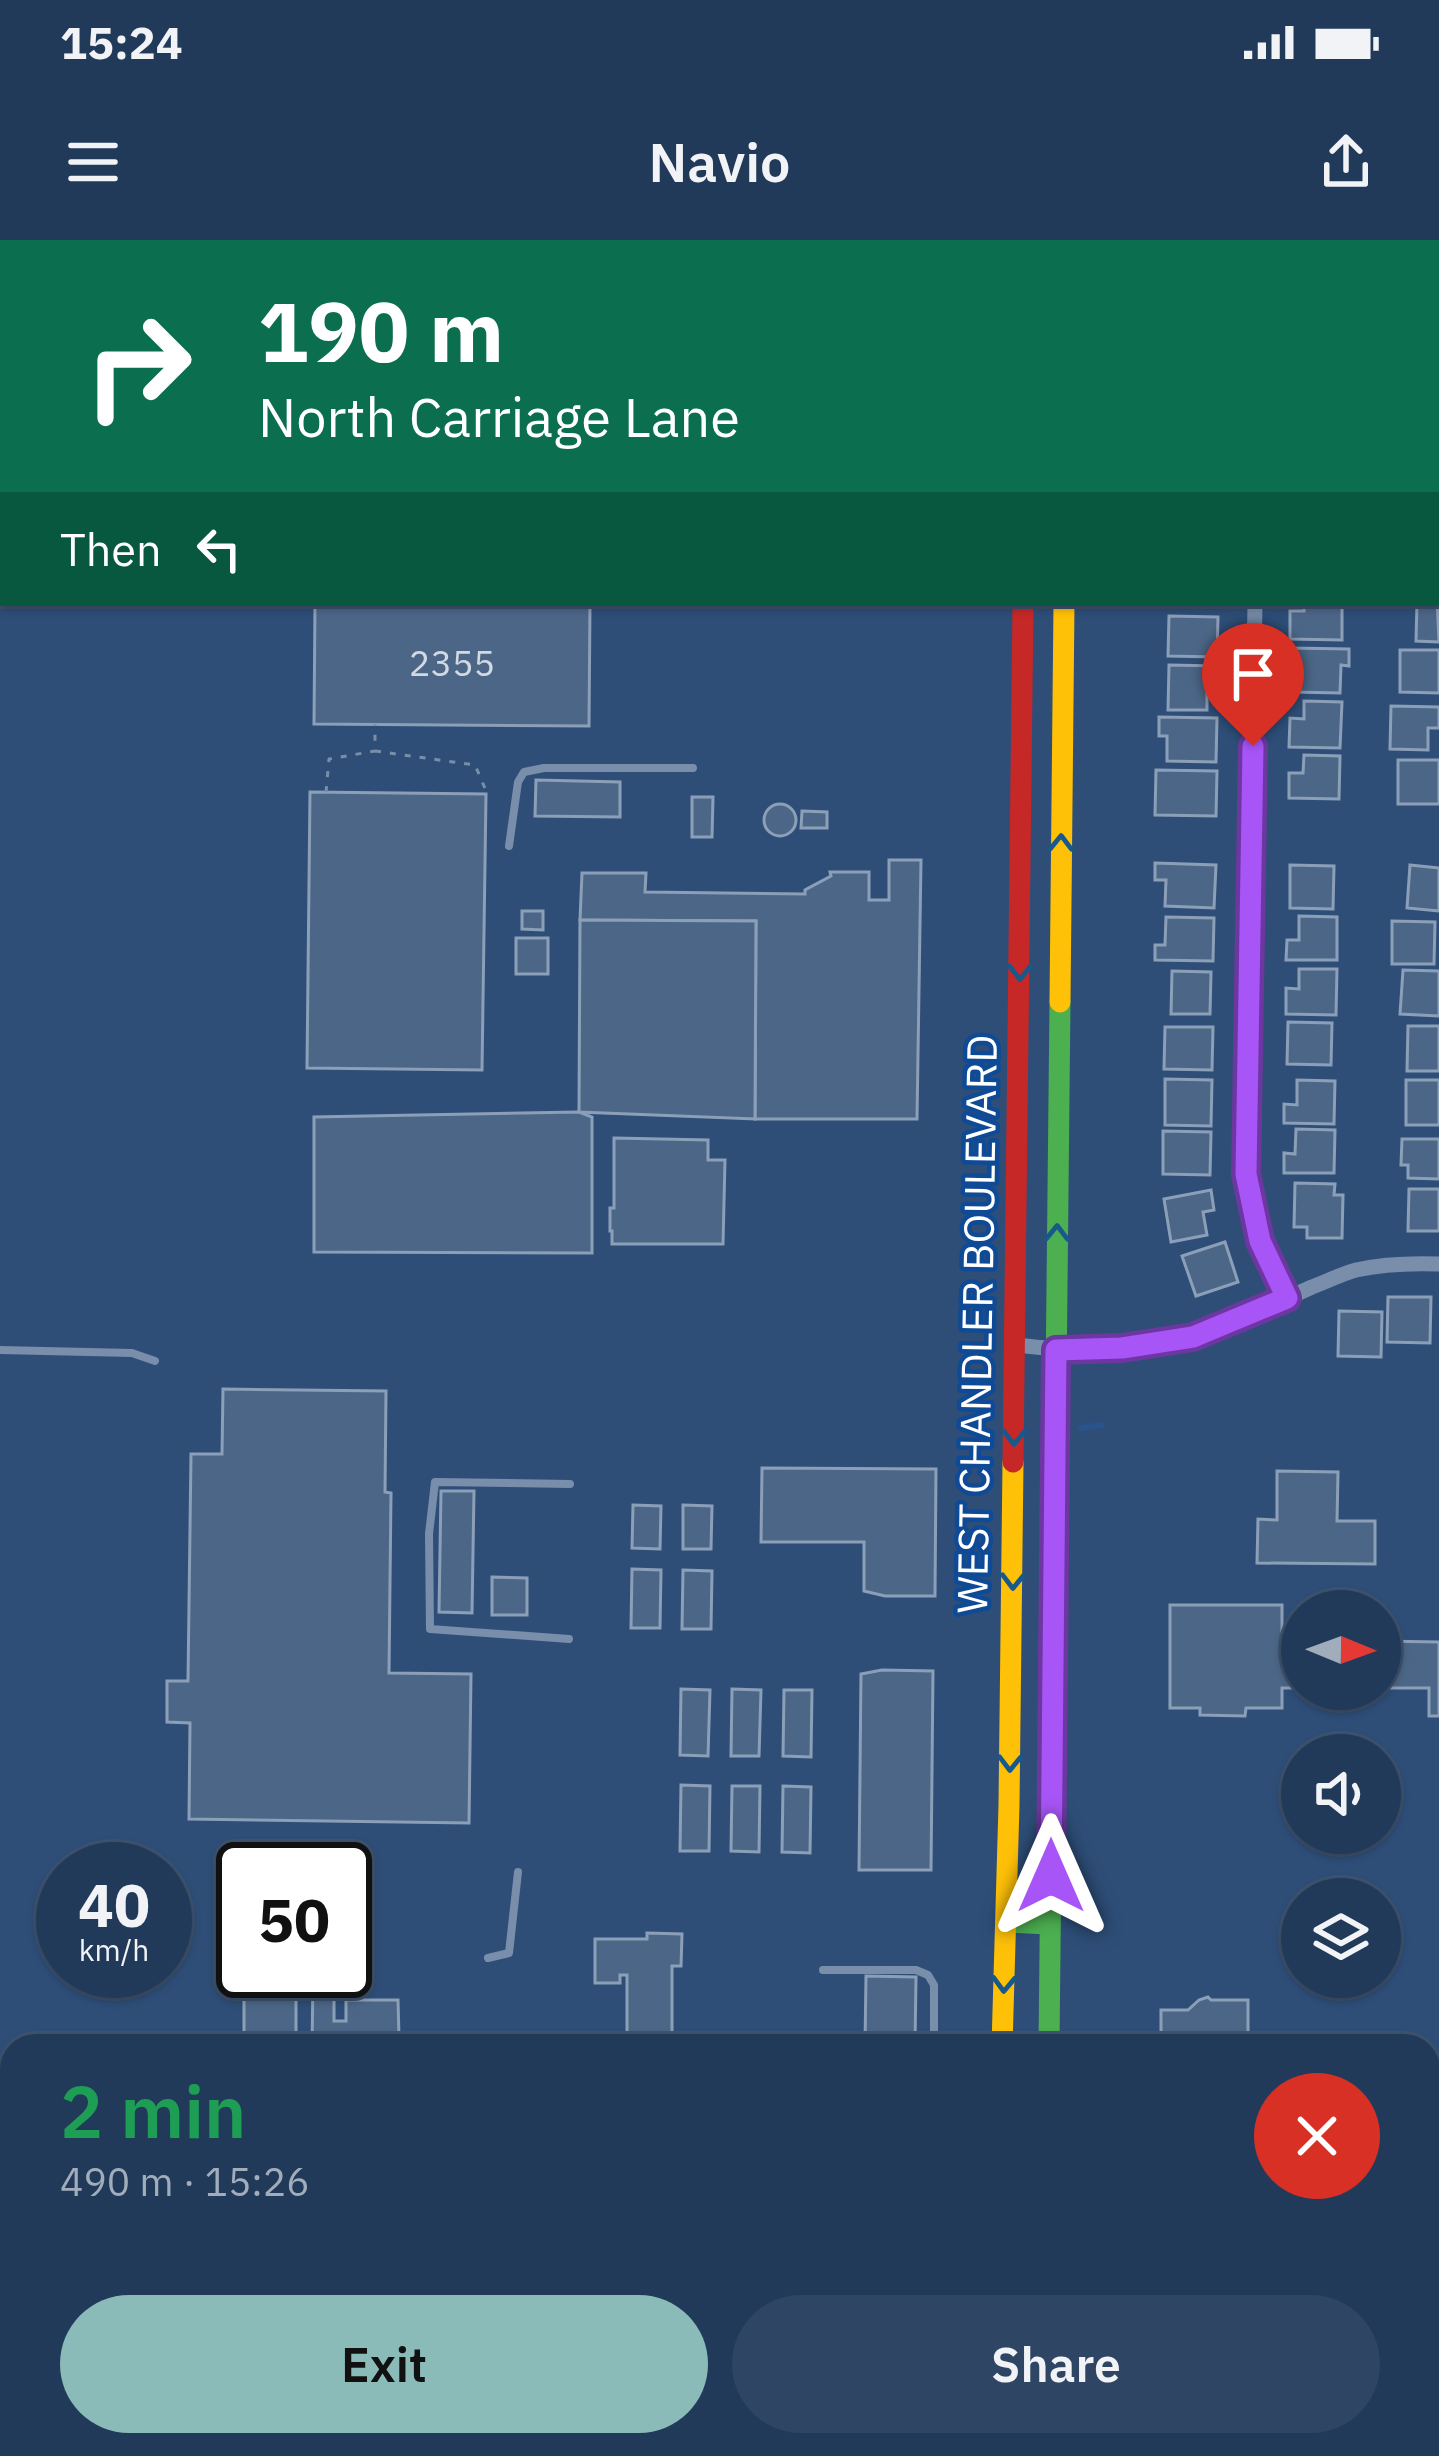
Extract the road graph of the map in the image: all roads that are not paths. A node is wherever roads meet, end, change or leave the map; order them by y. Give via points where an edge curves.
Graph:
1 (1023, 606) edge
2 (1064, 606) edge
3 (1255, 606) edge
4 (693, 768) dead end
5 (508, 846) dead end
6 (1439, 1264) edge
7 (1287, 1298) junction
8 (1016, 1345) junction
9 (0, 1350) edge
10 (1056, 1350) junction
11 (155, 1361) dead end
12 (570, 1484) dead end
13 (568, 1640) dead end
14 (518, 1872) dead end
15 (1006, 1922) junction
16 (1051, 1924) junction
17 (488, 1958) dead end
18 (823, 1970) dead end
19 (934, 2034) edge
20 (1002, 2034) edge
21 (1049, 2034) edge

1 -> 8 main road, WEST CHANDLER BOULEVARD
10 -> 2 main road, WEST CHANDLER BOULEVARD
3 - 7 street via 1246,1174 1260,1241
4 - 5 lane via 524,772
6 - 7 street via 1352,1271
7 - 10 street via 1193,1337
8 - 10 street
8 -> 15 main road, WEST CHANDLER BOULEVARD
9 - 11 lane via 132,1353
10 - 16 main road, WEST CHANDLER BOULEVARD
12 - 13 lane via 435,1482 429,1534 430,1629
14 - 17 lane via 509,1953
15 - 16 main road
15 -> 20 main road, WEST CHANDLER BOULEVARD
16 - 21 main road, WEST CHANDLER BOULEVARD
18 - 19 lane via 925,1972 934,1985

